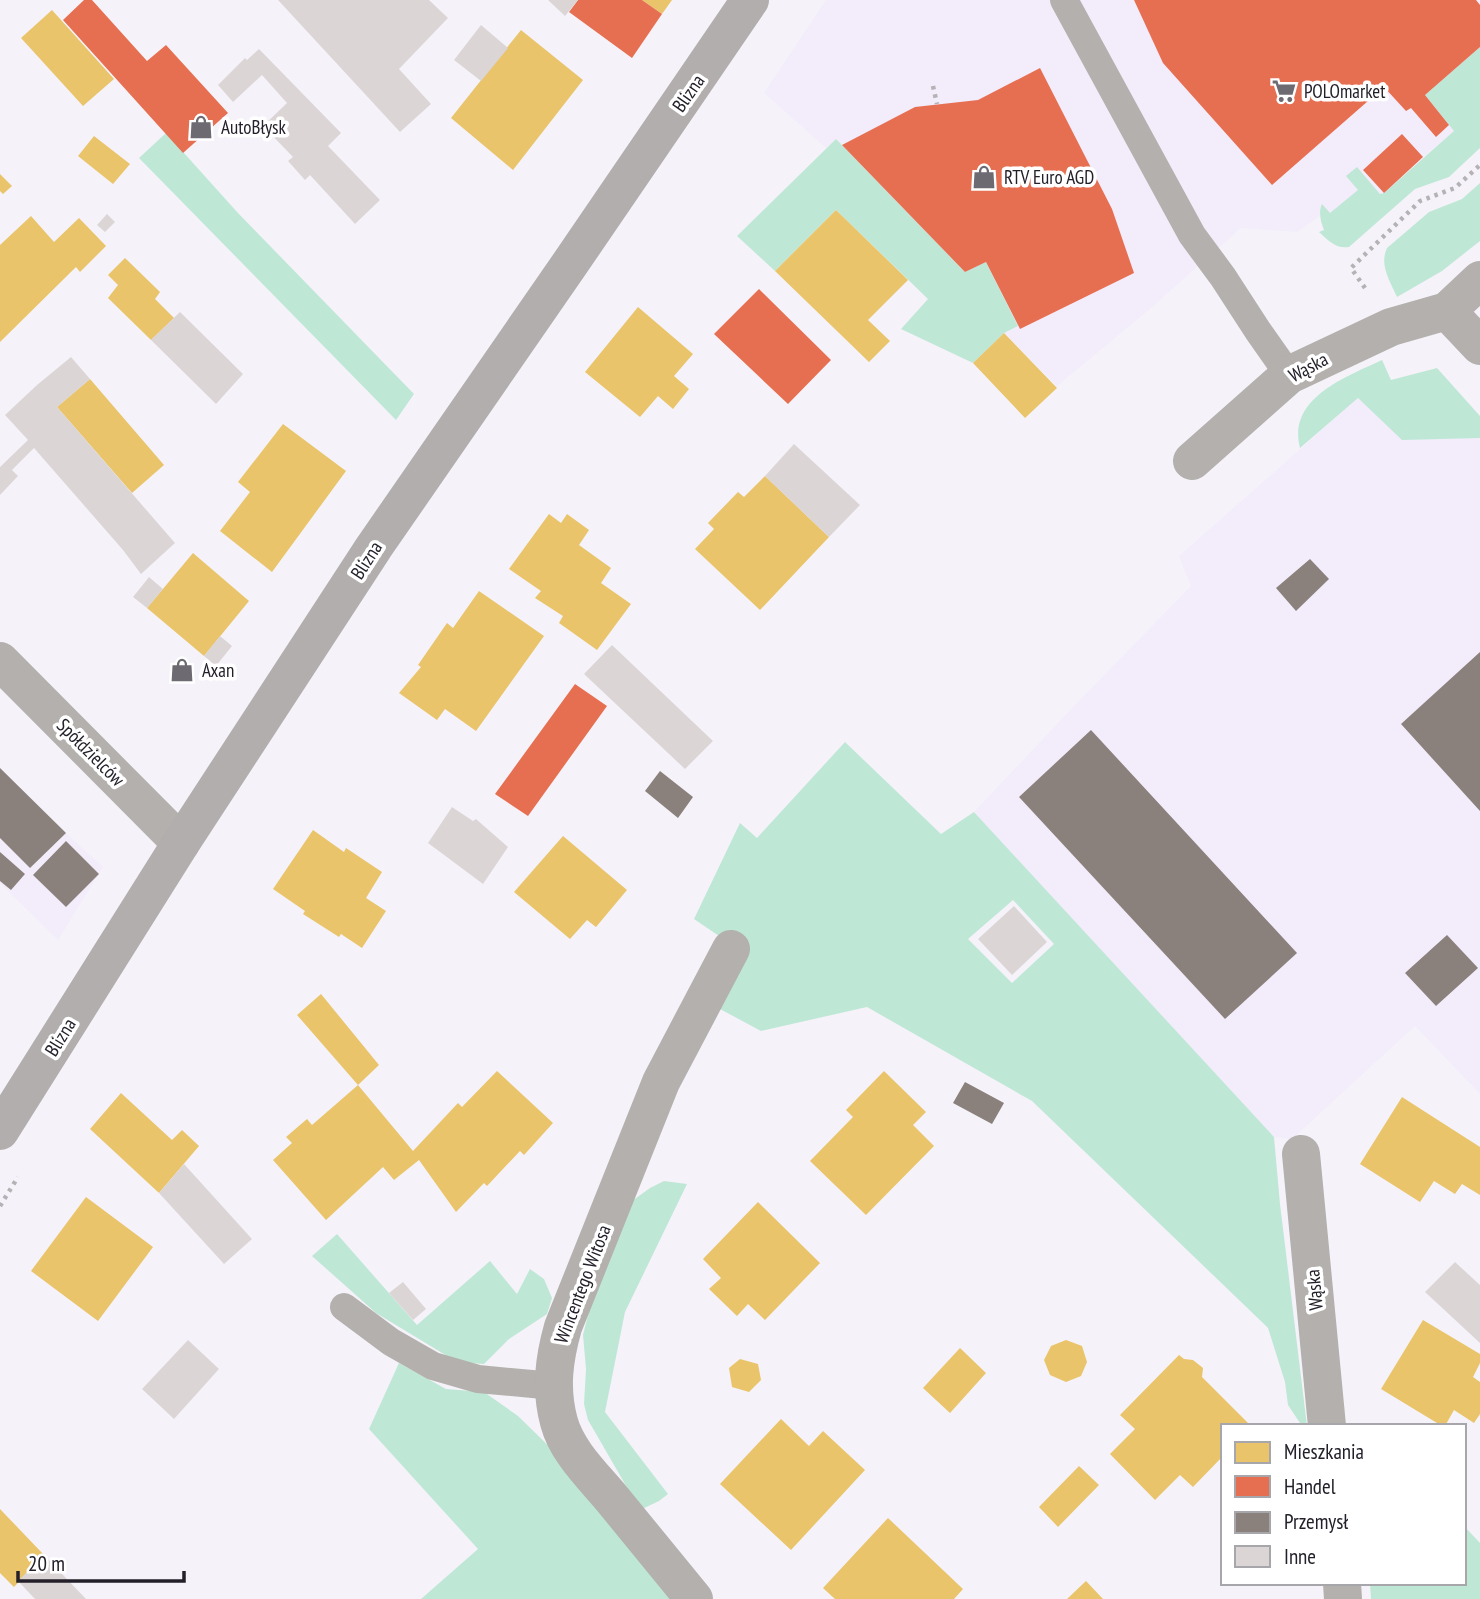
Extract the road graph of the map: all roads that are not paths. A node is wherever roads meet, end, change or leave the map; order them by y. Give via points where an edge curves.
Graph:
1 (750, 0) edge
2 (1064, 0) edge
3 (1480, 280) edge
4 (1447, 311) junction
5 (1480, 346) edge
6 (1289, 375) junction
7 (1192, 461) dead end
8 (0, 662) edge
9 (181, 843) junction
10 (730, 949) dead end
11 (0, 1131) edge
12 (1301, 1154) dead end
13 (344, 1307) dead end
14 (554, 1386) junction
15 (1327, 1424) edge
16 (694, 1599) edge

1 - 9 street, Blizna via 373,547
2 - 6 lane via 1192,235
3 - 4 street
4 - 5 street
4 - 6 street, Wąska via 1391,327
6 - 7 street, Wąska
8 - 9 street, Spółdzielców
9 - 11 street, Blizna
10 - 14 street, Wincentego Witosa via 661,1082 563,1327
12 - 15 street, Wąska
13 - 14 lane via 433,1366 478,1379
14 - 16 street, Wincentego Witosa via 559,1424 574,1453

